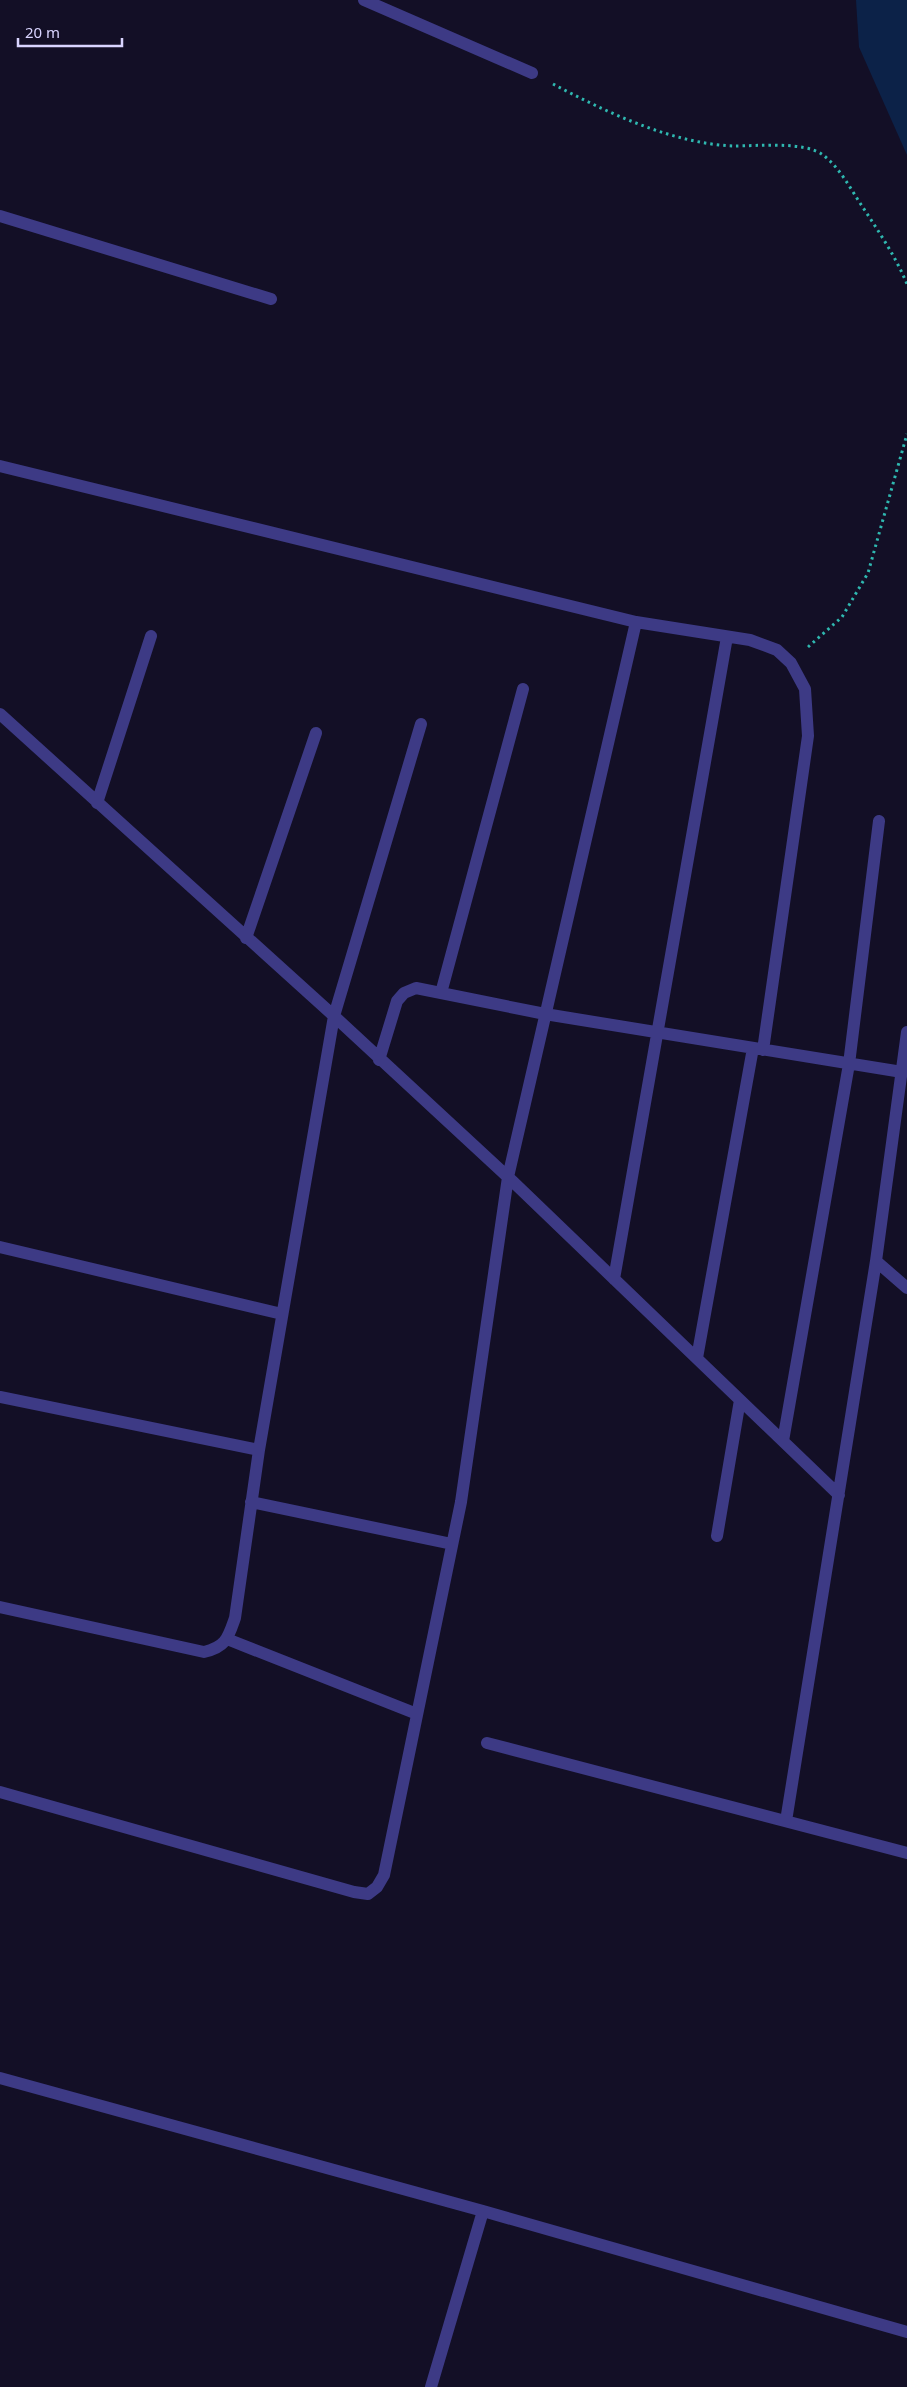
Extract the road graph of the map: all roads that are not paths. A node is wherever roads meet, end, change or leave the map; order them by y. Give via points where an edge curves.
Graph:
1 (364, 0) edge
2 (532, 73) road end
3 (0, 216) edge
4 (271, 299) dead end
5 (0, 466) edge
6 (636, 622) junction
7 (151, 636) dead end
8 (727, 637) junction
9 (523, 689) dead end
10 (0, 714) edge
11 (421, 724) dead end
12 (316, 733) dead end
13 (98, 803) junction
14 (879, 821) dead end
15 (246, 938) junction
16 (441, 993) junction
17 (545, 1014) junction
18 (334, 1016) junction
19 (907, 1032) edge
20 (658, 1033) junction
21 (758, 1049) junction
22 (380, 1060) junction
23 (849, 1064) junction
24 (902, 1072) junction
25 (508, 1177) junction
26 (0, 1247) edge
27 (876, 1262) junction
28 (614, 1279) junction
29 (907, 1288) edge
30 (282, 1314) junction
31 (697, 1358) junction
32 (0, 1397) edge
33 (740, 1400) junction
34 (783, 1441) junction
35 (258, 1450) junction
36 (839, 1495) junction
37 (252, 1502) junction
38 (717, 1536) dead end
39 (452, 1544) junction
40 (0, 1607) edge
41 (227, 1639) junction
42 (417, 1714) junction
43 (487, 1743) dead end
44 (0, 1792) edge
45 (786, 1821) junction
46 (907, 1853) edge
47 (0, 2078) edge
48 (483, 2211) junction
49 (907, 2332) edge
50 (431, 2387) edge

1 - 2 street
3 - 4 street
5 - 6 street
6 - 8 street
6 - 17 street
7 - 13 street
8 - 20 street
8 - 21 street via 750,640 777,650 791,663 805,689 808,736
9 - 16 street
10 - 13 street
11 - 18 street
12 - 15 street
13 - 15 street
14 - 23 street
15 - 18 street
16 - 17 street
16 - 22 street via 416,988 404,993 397,1001
17 - 20 street
17 - 25 street
18 - 22 street
18 - 30 street
19 - 24 street
20 - 21 street
20 - 28 street
21 - 23 street
21 - 31 street
22 - 25 street
23 - 24 street
23 - 34 street
24 - 27 street
25 - 28 street
25 - 39 street
26 - 30 street
27 - 29 street
27 - 36 street
28 - 31 street
30 - 35 street
31 - 33 street
32 - 35 street
33 - 34 street
33 - 38 street
34 - 36 street
35 - 37 street
36 - 45 street
37 - 39 street
37 - 41 street via 235,1618
39 - 42 street
40 - 41 street via 204,1652 218,1649
41 - 42 street
42 - 44 street via 384,1875 368,1894
43 - 45 street
45 - 46 street
47 - 48 street
48 - 49 street
48 - 50 street

